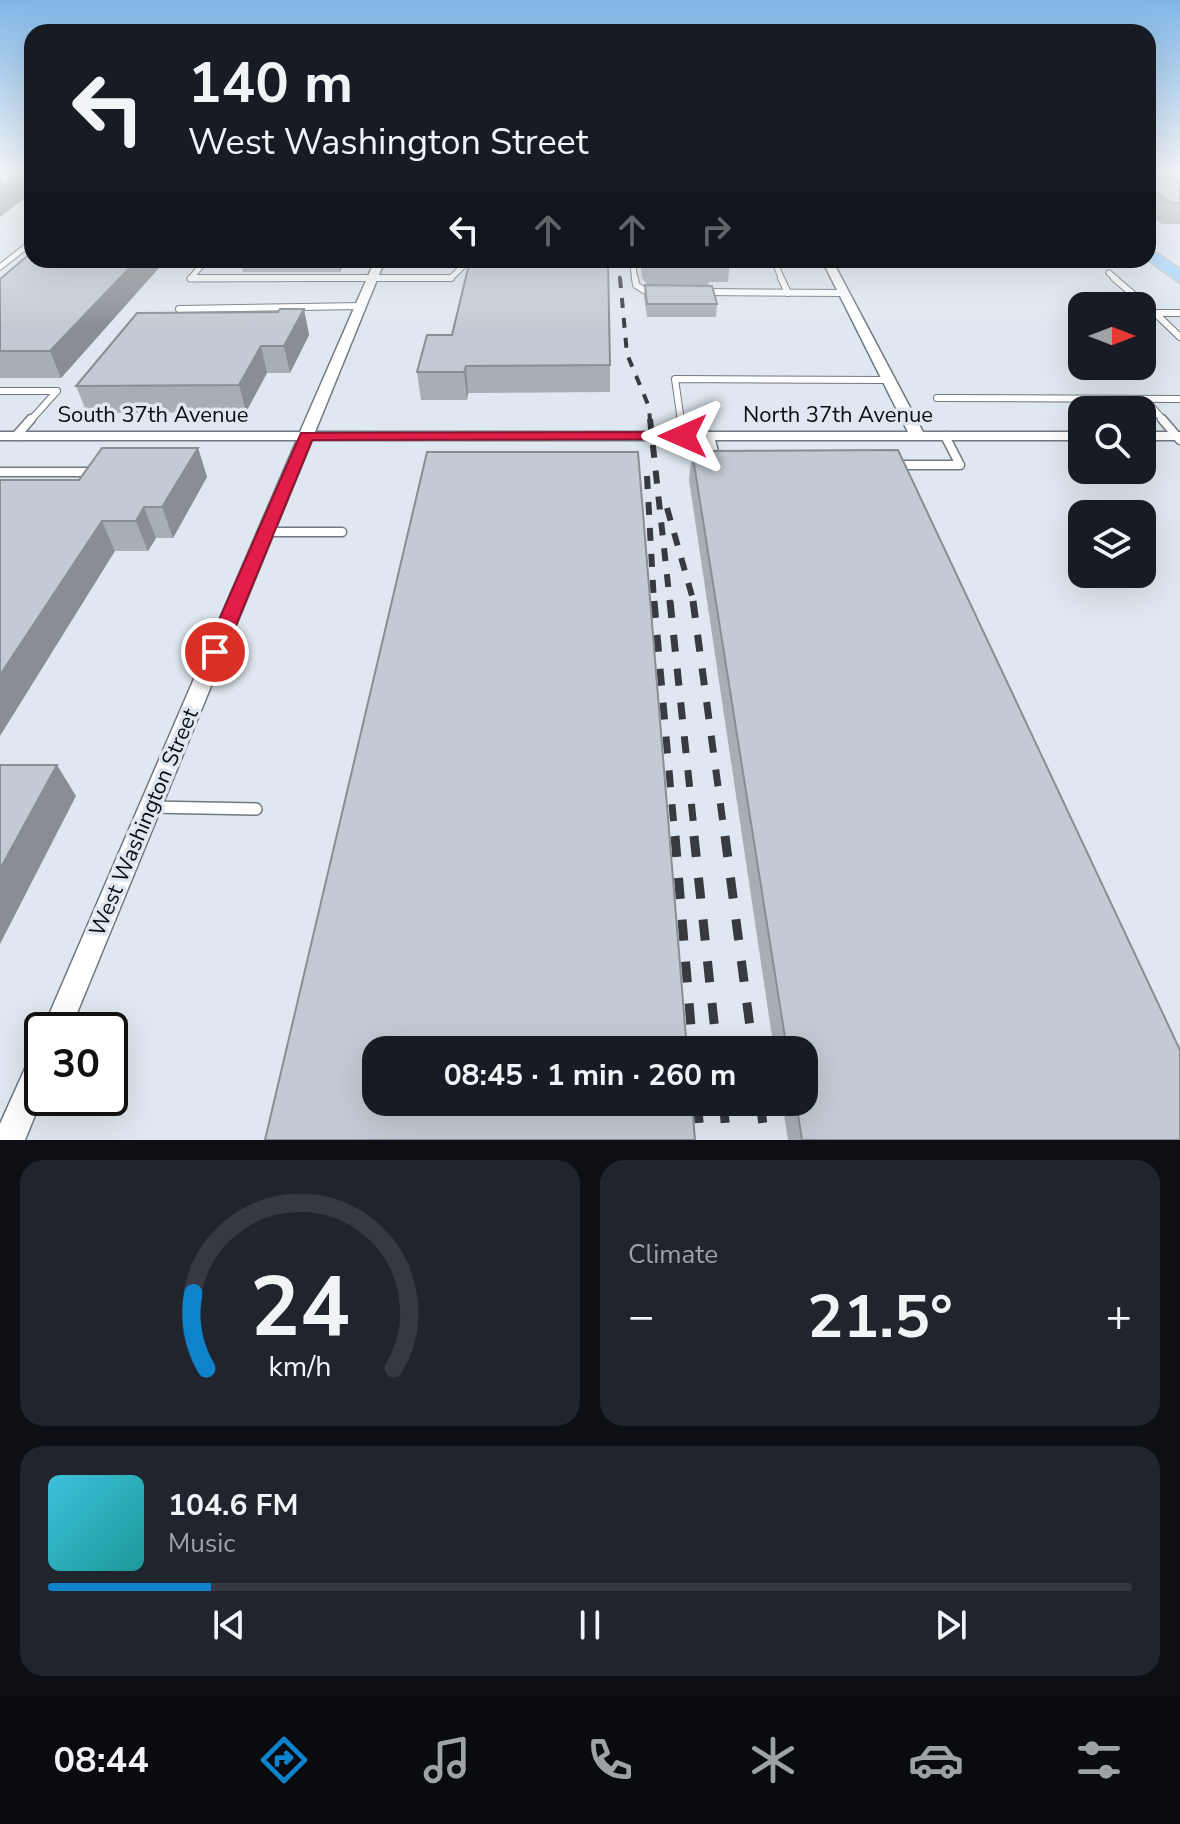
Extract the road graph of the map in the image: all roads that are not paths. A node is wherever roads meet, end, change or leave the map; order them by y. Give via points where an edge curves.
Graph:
1 (24, 248) edge
2 (1156, 258) edge
3 (0, 267) edge
4 (199, 268) edge
5 (461, 268) edge
6 (633, 268) edge
7 (777, 268) edge
8 (831, 268) edge
9 (376, 269) edge
10 (1109, 273) dead end
11 (1180, 278) edge
12 (663, 292) edge
13 (694, 292) edge
14 (1131, 292) edge
15 (788, 293) junction
16 (844, 293) junction
17 (361, 306) junction
18 (179, 309) edge
19 (1156, 313) edge
20 (1180, 313) edge
21 (1156, 314) edge
22 (1180, 337) edge
23 (888, 380) junction
24 (0, 391) edge
25 (937, 398) dead end
26 (1068, 399) edge
27 (1156, 399) edge
28 (1180, 399) edge
29 (1156, 411) edge
30 (8, 436) edge
31 (306, 436) junction
32 (683, 436) junction
33 (710, 436) junction
34 (918, 436) junction
35 (945, 436) junction
36 (1068, 436) edge
37 (1156, 436) edge
38 (1179, 437) edge
39 (107, 462) edge
40 (723, 465) edge
41 (884, 465) edge
42 (0, 472) edge
43 (265, 532) junction
44 (342, 532) dead end
45 (149, 807) junction
46 (256, 809) dead end
47 (64, 1012) edge
48 (24, 1105) edge
49 (9, 1140) edge

1 - 3 lane
2 - 11 main road
4 - 9 lane via 190,279
5 - 9 lane via 451,278
6 - 12 lane via 636,285 647,292
7 - 15 lane
8 - 16 street
9 - 17 street, West Washington Street
10 - 14 lane
13 - 15 lane
15 - 16 lane
16 - 23 street
17 - 18 lane
17 - 31 street, West Washington Street
19 - 20 lane
21 - 22 lane
23 - 32 lane via 675,379
23 - 34 street
24 - 30 lane via 57,391
25 - 26 lane
27 - 28 lane
29 - 38 lane
30 - 31 street, South 37th Avenue
31 - 32 street, North 37th Avenue
31 - 43 street, West Washington Street
32 - 33 street, North 37th Avenue
33 - 34 street, North 37th Avenue
33 - 40 lane via 717,463
34 - 35 street, North 37th Avenue
35 - 36 street, North 37th Avenue
35 - 41 lane via 959,463
37 - 38 street
39 - 42 lane via 100,472
43 - 44 lane
43 - 45 street, West Washington Street
45 - 46 lane
45 - 47 street, West Washington Street
48 - 49 street

